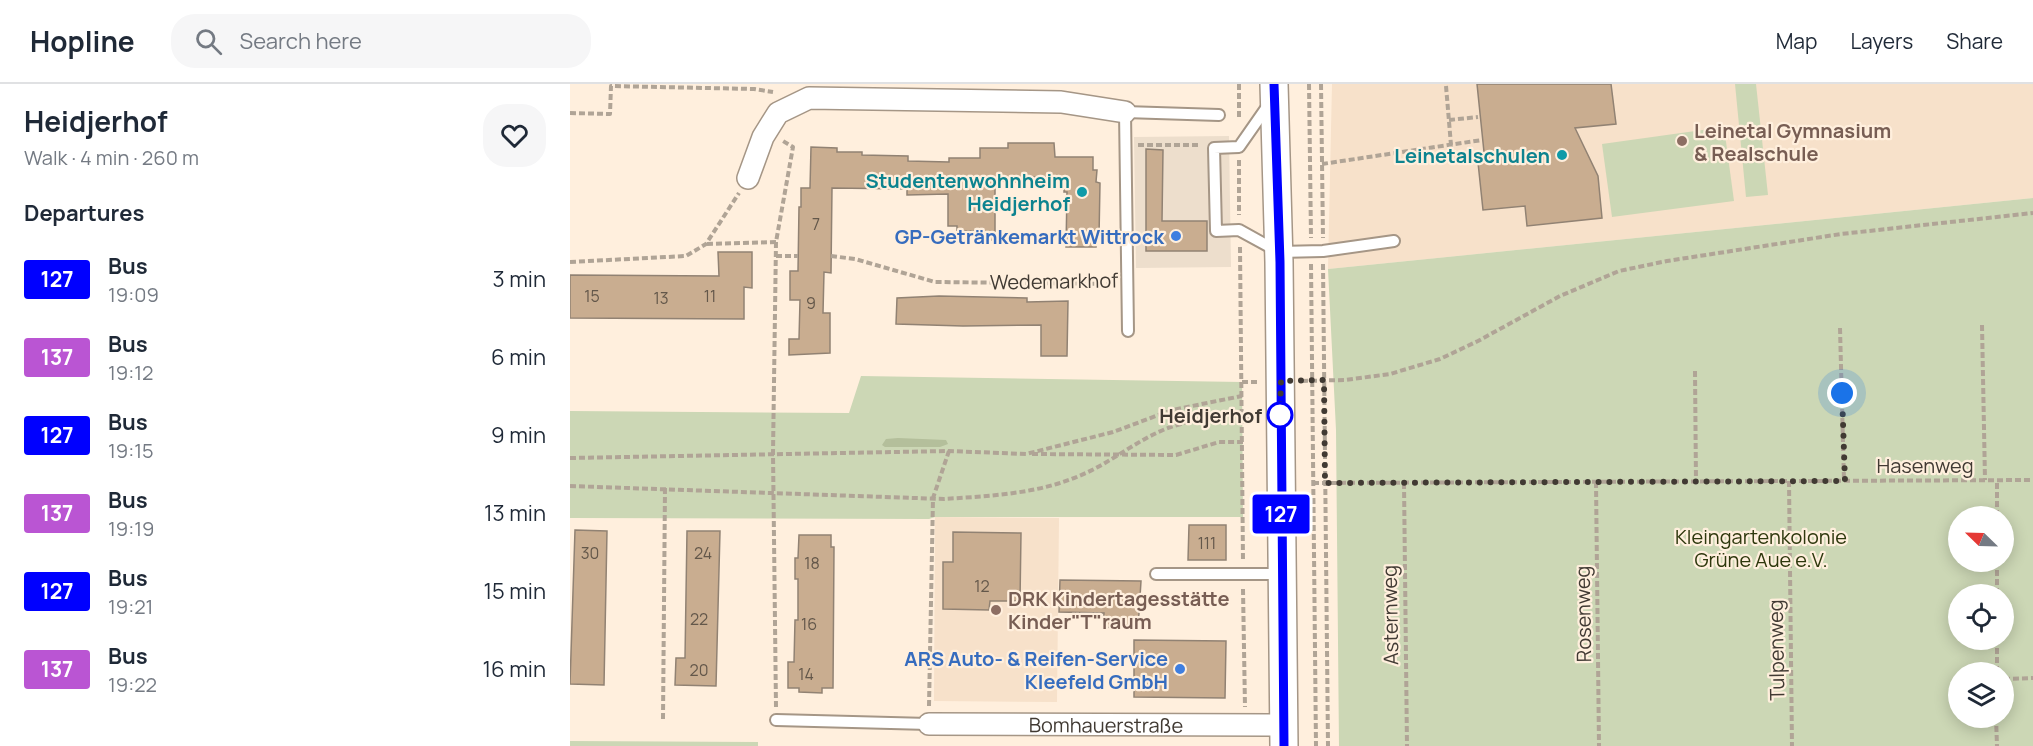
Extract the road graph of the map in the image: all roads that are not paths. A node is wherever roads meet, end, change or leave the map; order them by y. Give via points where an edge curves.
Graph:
1 (1274, 90) edge
2 (918, 91) edge
3 (1125, 112) junction
4 (1219, 115) dead end
5 (748, 178) road end
6 (1394, 241) dead end
7 (1279, 252) junction
8 (1128, 332) dead end
9 (1156, 573) dead end
10 (1281, 574) junction
11 (776, 720) road end
12 (929, 724) joint
13 (1284, 735) edge

1 - 7 street
1 - 7 lane via 1239,147 1214,148 1216,231 1239,230
2 - 3 street via 1061,102
2 - 5 street via 809,98 778,112
3 - 4 lane
3 - 8 lane, Wedemarkhof
6 - 7 lane via 1323,251
7 - 10 street
9 - 10 lane
10 - 13 street
11 - 12 lane
12 - 13 street, Bomhauerstraße via 1245,726

